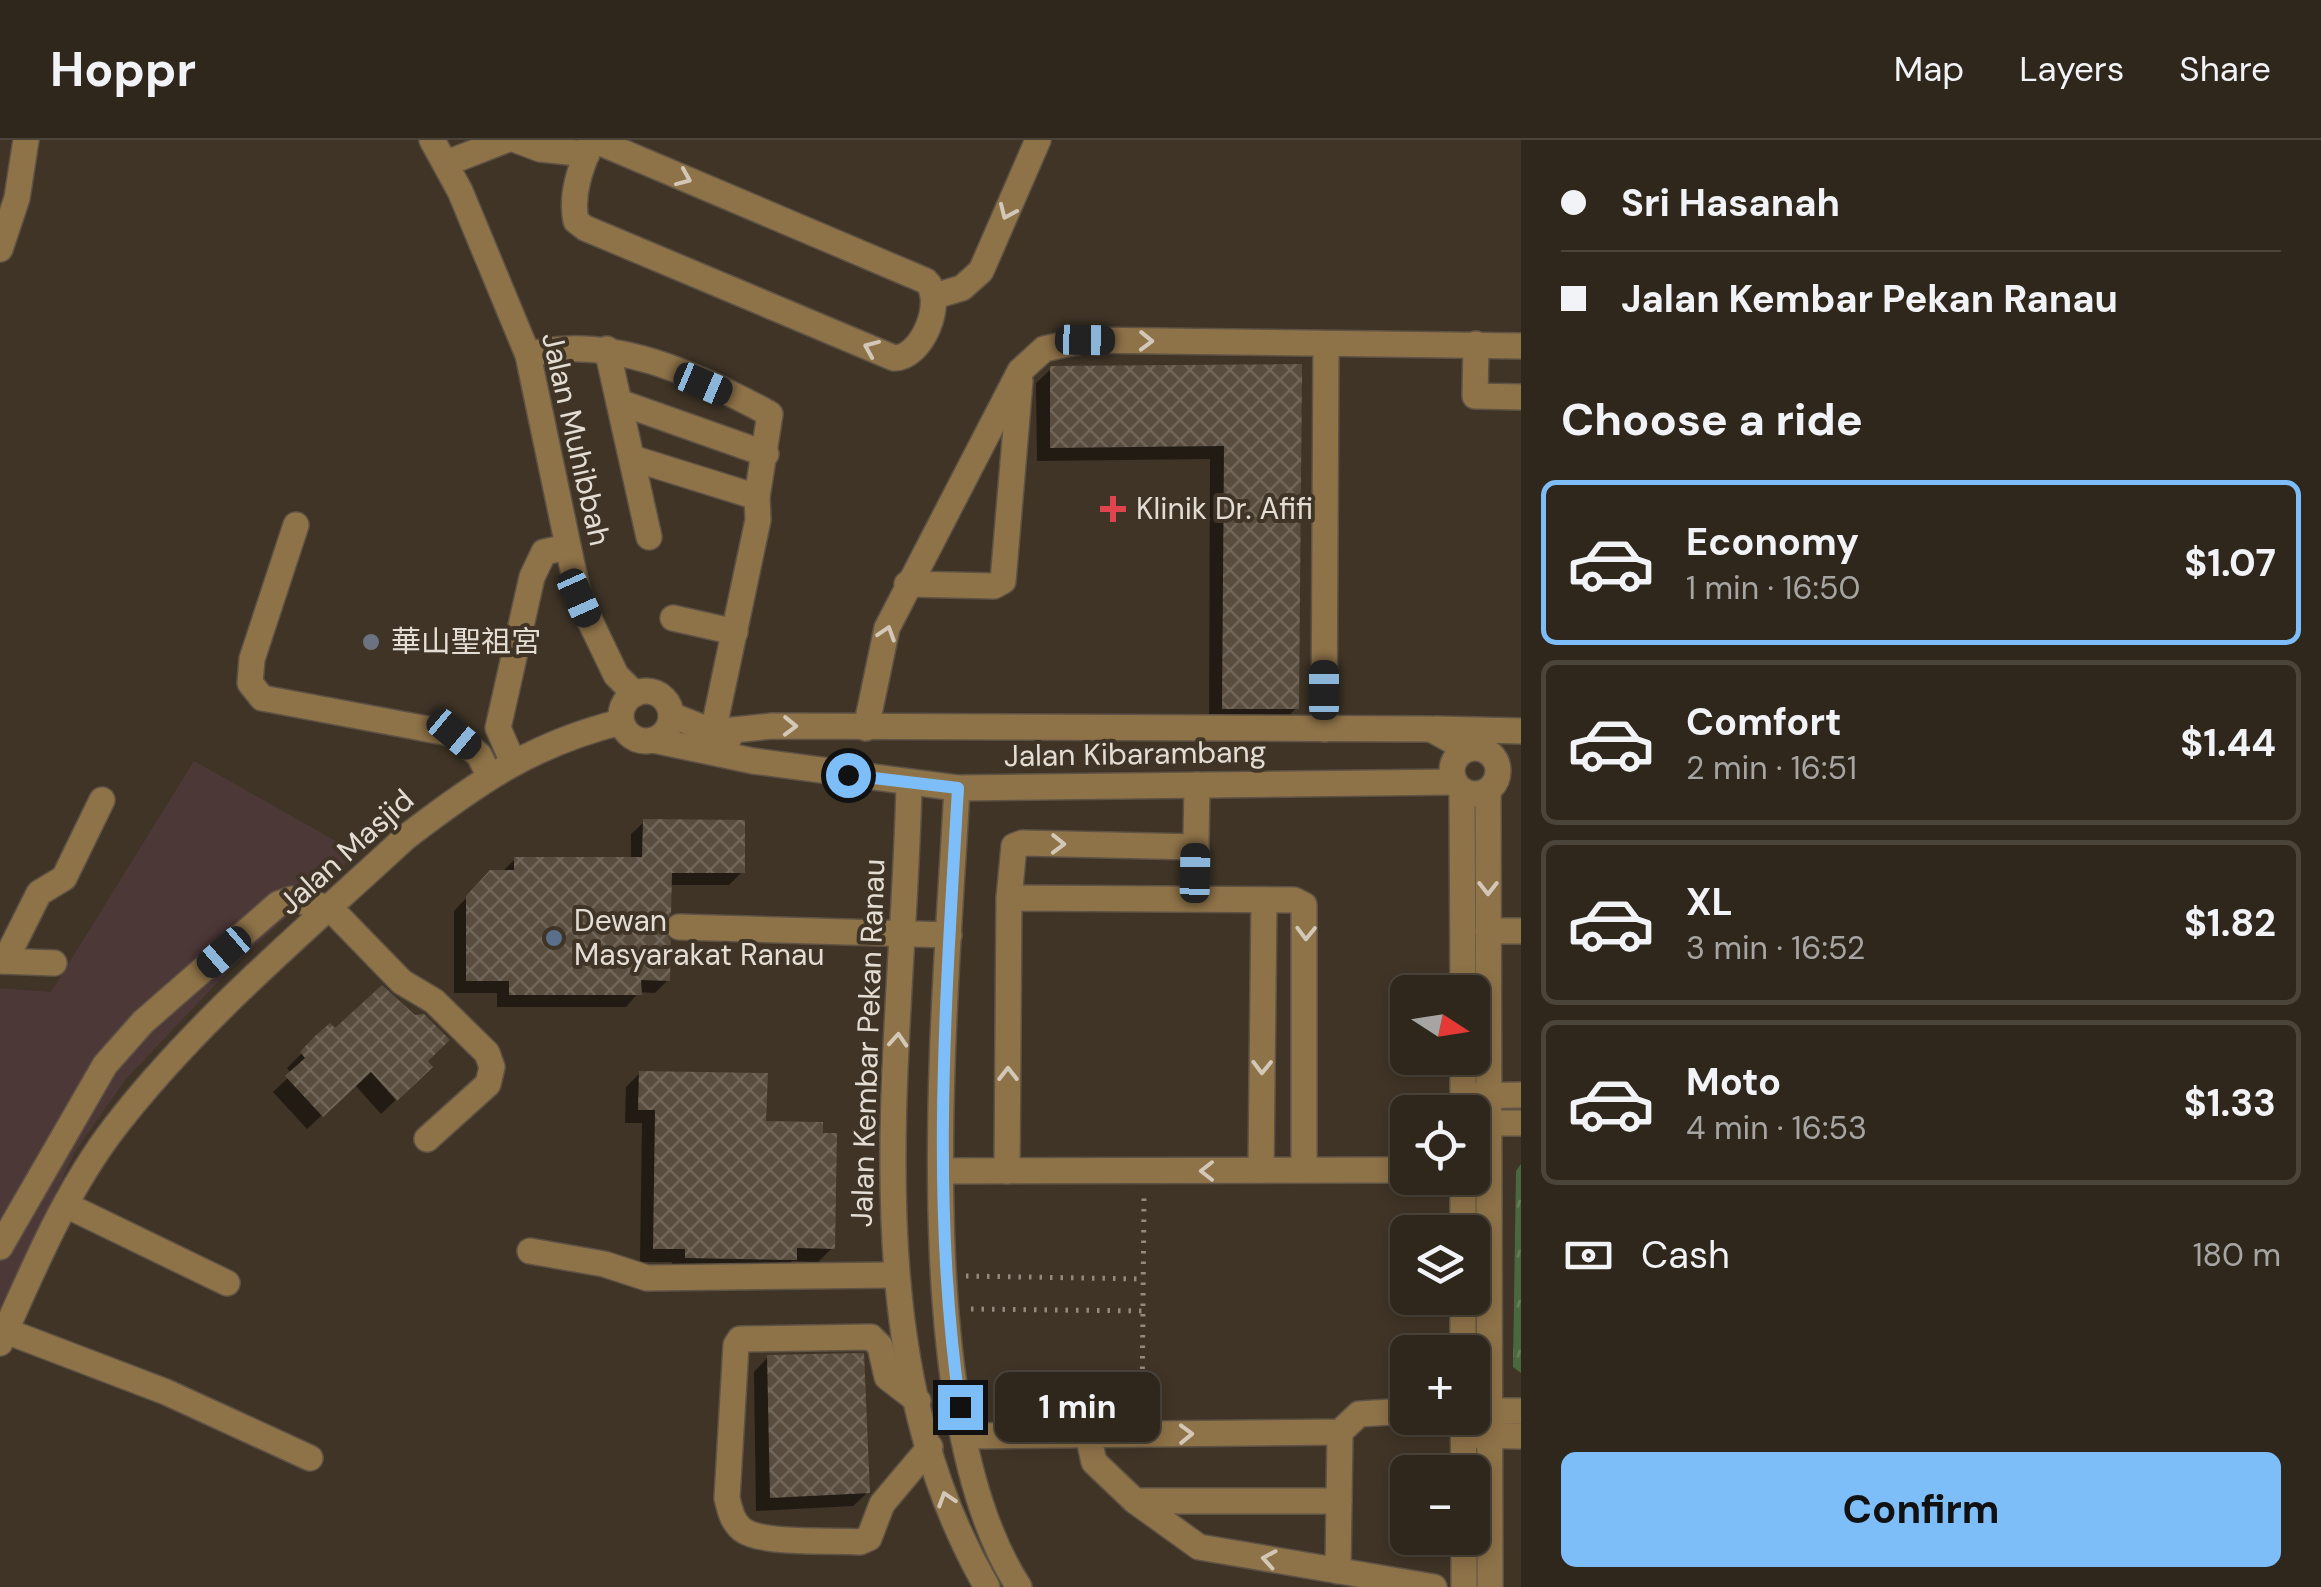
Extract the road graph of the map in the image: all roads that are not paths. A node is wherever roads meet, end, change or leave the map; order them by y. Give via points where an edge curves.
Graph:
1 (26, 140) edge
2 (432, 140) edge
3 (506, 140) edge
4 (516, 140) edge
5 (1038, 140) edge
6 (591, 145) edge
7 (447, 163) junction
8 (0, 249) edge
9 (936, 296) junction
10 (1326, 344) junction
11 (1476, 344) junction
12 (1521, 346) edge
13 (607, 349) junction
14 (528, 355) junction
15 (1020, 371) junction
16 (1521, 396) edge
17 (619, 402) junction
18 (766, 454) junction
19 (632, 458) junction
20 (757, 498) junction
21 (296, 525) dead end
22 (649, 537) dead end
23 (568, 547) junction
24 (907, 584) junction
25 (673, 618) dead end
26 (735, 632) junction
27 (634, 694) junction
28 (671, 715) junction
29 (621, 722) junction
30 (866, 728) junction
31 (1324, 729) junction
32 (1431, 729) junction
33 (1521, 731) edge
34 (713, 732) junction
35 (653, 740) junction
36 (1521, 748) edge
37 (1478, 750) junction
38 (512, 760) junction
39 (818, 770) junction
40 (488, 775) junction
41 (1484, 784) edge
42 (909, 786) junction
43 (1197, 786) junction
44 (958, 788) junction
45 (102, 800) dead end
46 (1196, 847) junction
47 (1009, 898) junction
48 (1195, 899) junction
49 (1264, 900) junction
50 (330, 908) junction
51 (678, 927) dead end
52 (1488, 931) junction
53 (1521, 931) edge
54 (906, 934) junction
55 (950, 934) junction
56 (2, 961) edge
57 (54, 962) dead end
58 (1465, 975) edge
59 (1472, 1095) edge
60 (1521, 1095) edge
61 (1490, 1099) edge
62 (1521, 1122) edge
63 (1490, 1123) edge
64 (427, 1139) dead end
65 (1262, 1170) junction
66 (1304, 1170) junction
67 (1390, 1170) edge
68 (941, 1171) junction
69 (1007, 1171) junction
70 (1480, 1195) edge
71 (66, 1205) junction
72 (0, 1247) edge
73 (530, 1251) dead end
74 (895, 1275) junction
75 (227, 1282) dead end
76 (1477, 1335) edge
77 (3, 1337) edge
78 (918, 1401) junction
79 (1390, 1412) edge
80 (1521, 1412) edge
81 (1490, 1419) edge
82 (1490, 1426) edge
83 (1340, 1432) junction
84 (1088, 1435) junction
85 (1477, 1435) edge
86 (964, 1436) junction
87 (1521, 1436) edge
88 (930, 1446) junction
89 (310, 1458) dead end
90 (1134, 1501) junction
91 (1339, 1501) junction
92 (1464, 1555) edge
93 (1338, 1571) junction
94 (987, 1587) edge
95 (1019, 1587) edge
96 (1434, 1587) edge
97 (1464, 1587) edge
98 (1490, 1587) edge

1 - 8 street
2 - 7 street, Jalan Muhibbah
3 - 7 street
4 - 6 street via 540,149
5 -> 9 street via 982,271 972,283
6 -> 9 street via 926,281
9 -> 6 street via 916,350 894,358 585,228 574,210
7 - 14 street, Jalan Muhibbah
10 - 11 street
15 -> 10 street via 1044,349 1085,340
10 - 31 street
11 - 12 street
11 - 16 street via 1476,396
13 - 14 street via 564,346
13 - 17 street
13 - 18 street via 770,414
14 - 23 street, Jalan Muhibbah
15 - 24 street
15 - 24 street via 1003,581
17 - 18 street
17 - 19 street
18 - 20 street
19 - 20 street
19 - 22 street
20 - 26 street
21 - 40 street via 250,683 262,698 454,734 480,755
23 - 27 street, Jalan Muhibbah via 592,627 616,675
23 - 38 street via 544,552 532,576 498,728
30 -> 24 street via 888,628
25 - 26 street
26 - 34 street
27 - 28 street via 658,694
27 - 29 street
28 - 34 street, Jalan Kibarambang
28 - 35 street
29 - 35 street via 636,739
29 - 38 street, Jalan Masjid
30 - 31 street
34 -> 30 street
31 - 32 street
32 - 33 street
32 - 37 street
34 - 39 street, Jalan Kibarambang
35 - 39 street, Jalan Kibarambang
36 - 37 street
37 - 41 street via 1497,763
37 - 41 street via 1452,766
38 - 40 street, Jalan Masjid
39 - 42 street, Jalan Kibarambang
40 - 50 street, Jalan Masjid via 406,837
41 - 43 street, Jalan Kibarambang
41 -> 52 street
41 - 58 street
42 - 44 street, Jalan Kibarambang
42 - 54 street, Jalan Kembar Pekan Ranau
43 - 44 street, Jalan Kibarambang
43 - 46 street
44 - 55 street
45 - 56 street via 64,878 39,893
47 -> 46 street via 1010,856 1022,843
46 - 48 street
47 - 48 street
69 -> 47 street
48 - 49 street
49 -> 65 street
49 -> 66 street via 1294,900 1307,915
50 - 64 street via 402,982 434,1001 488,1053 488,1084
50 - 71 street, Jalan Masjid via 174,1059 113,1129
50 - 72 street via 292,898 278,904 143,1022 105,1065
51 - 54 street
52 - 53 street
52 - 59 street
54 - 55 street
74 -> 54 street, Jalan Kembar Pekan Ranau via 892,1131
55 - 68 street
56 - 57 street
60 - 61 street
62 - 63 street
65 - 66 street
65 -> 69 street
66 - 67 street
68 - 69 street
68 - 86 street via 945,1276
70 - 76 street
71 - 75 street
71 - 77 street, Jalan Masjid
73 - 74 street via 647,1278
74 - 78 street, Jalan Kembar Pekan Ranau
77 - 89 street via 166,1392
78 - 88 street, Jalan Kembar Pekan Ranau
78 - 88 street via 888,1377 871,1337 740,1339 730,1513 758,1536 860,1542
79 - 83 street via 1360,1414
80 - 81 street
82 - 87 street
84 -> 83 street
83 - 91 street
84 - 86 street
84 - 90 street via 1094,1462
85 - 98 street
86 - 95 street via 987,1529
94 -> 88 street, Jalan Kembar Pekan Ranau via 946,1502
90 - 91 street
93 -> 90 street via 1199,1547
91 - 93 street
92 - 97 street
93 - 96 street

